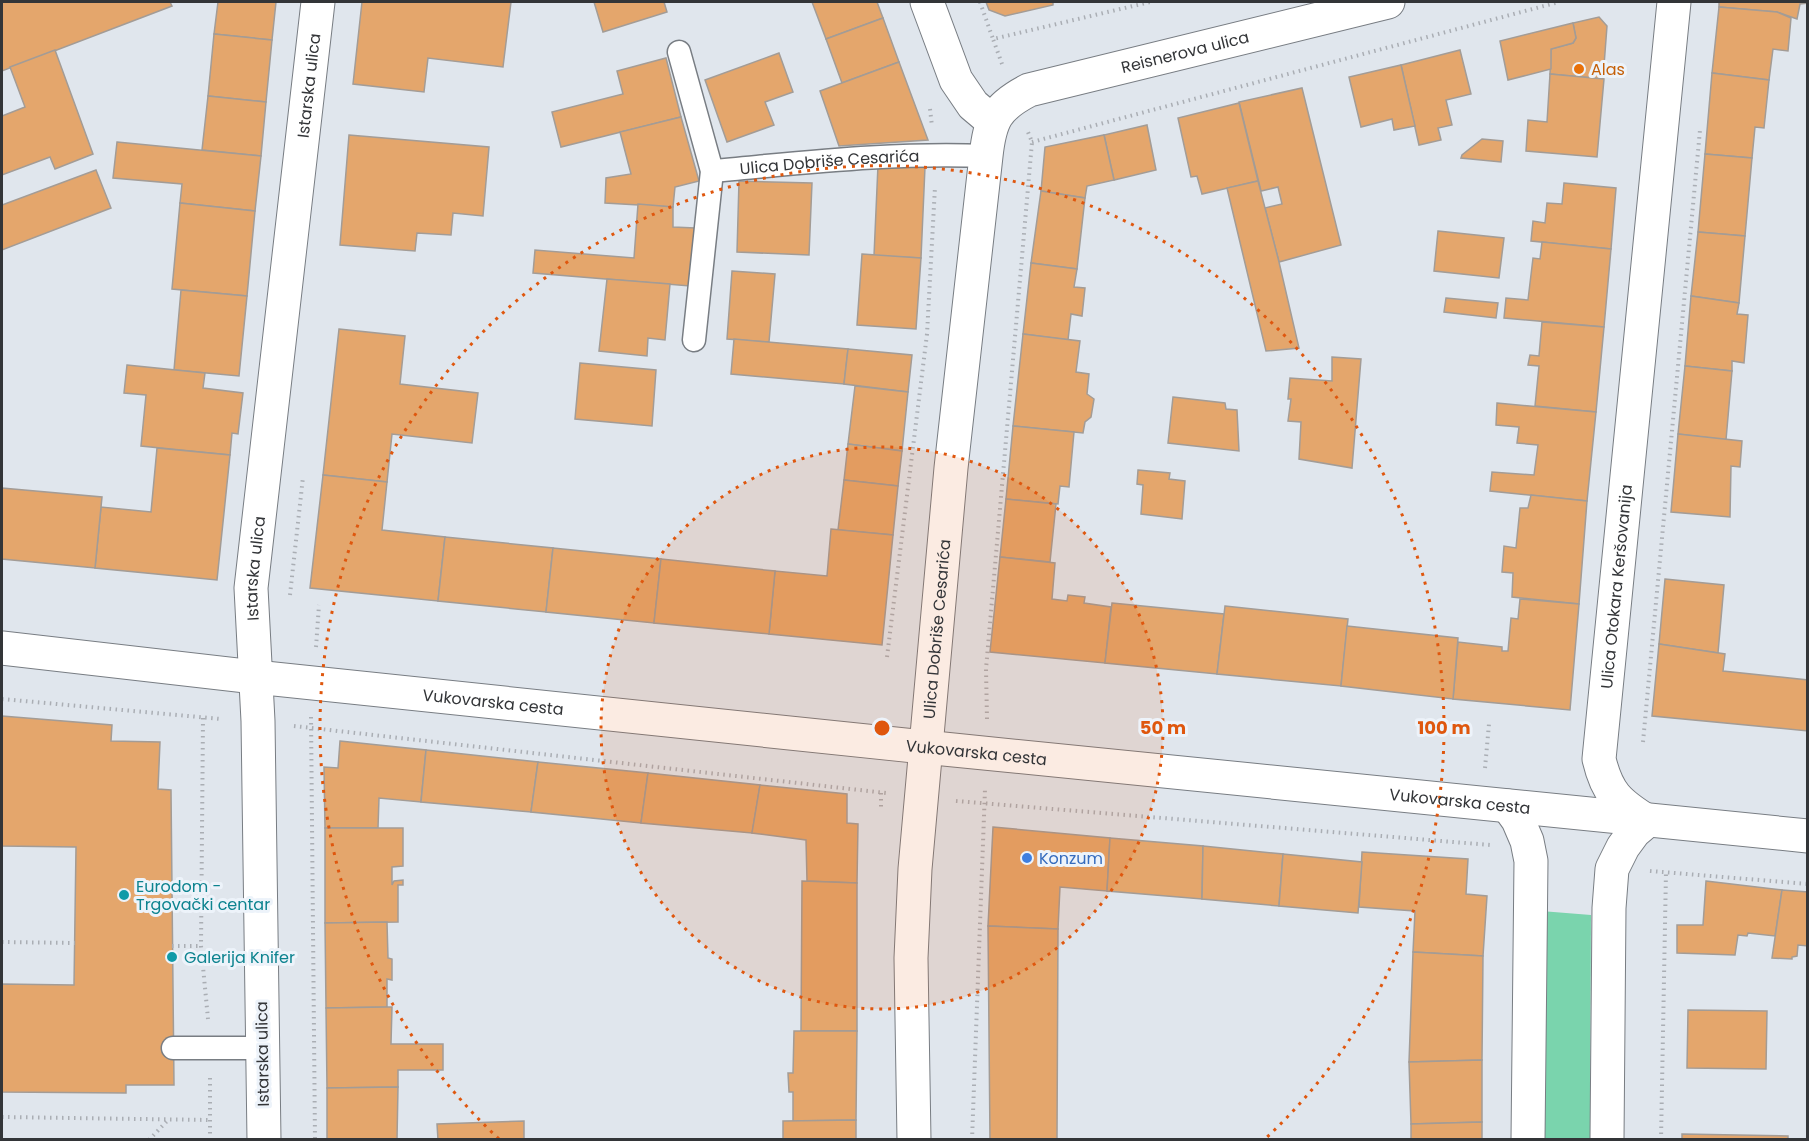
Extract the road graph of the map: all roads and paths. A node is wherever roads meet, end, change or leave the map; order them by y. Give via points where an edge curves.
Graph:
1 (318, 2) edge
2 (927, 2) edge
3 (980, 2) edge
4 (1150, 2) edge
5 (1388, 2) edge
6 (1559, 2) edge
7 (1674, 2) edge
8 (993, 39) junction
9 (679, 52) dead end
10 (928, 99) dead end
11 (1003, 110) junction
12 (1701, 121) dead end
13 (1032, 142) junction
14 (937, 154) junction
15 (986, 156) junction
16 (712, 171) junction
17 (694, 340) dead end
18 (2, 648) edge
19 (887, 657) dead end
20 (255, 677) junction
21 (2, 699) edge
22 (203, 718) junction
23 (258, 721) junction
24 (310, 728) junction
25 (1643, 742) dead end
26 (924, 747) junction
27 (987, 753) junction
28 (920, 798) junction
29 (984, 804) junction
30 (1508, 807) junction
31 (1647, 821) junction
32 (1808, 836) edge
33 (1531, 861) junction
34 (1612, 869) junction
35 (1666, 872) junction
36 (1808, 884) edge
37 (2, 942) edge
38 (75, 944) dead end
39 (172, 946) dead end
40 (201, 946) junction
41 (173, 1048) dead end
42 (261, 1048) junction
43 (211, 1049) junction
44 (2, 1117) edge
45 (169, 1120) junction
46 (210, 1120) junction
47 (149, 1140) edge
48 (210, 1140) edge
49 (264, 1140) edge
50 (315, 1140) edge
51 (914, 1140) edge
52 (972, 1140) edge
53 (1528, 1140) edge
54 (1607, 1140) edge
55 (1661, 1140) edge

1 - 20 street, Istarska ulica via 251,588
2 - 11 street via 956,80 973,105
3 - 8 path
4 - 8 path
5 - 11 street, Reisnerova ulica via 1029,90
6 - 13 path
7 - 31 street, Ulica Otokara Keršovanija via 1599,759 1611,791 1622,805
8 - 11 path
9 - 16 lane
10 - 14 path
11 - 13 path
11 - 15 street, Ulica Dobriše Cesarića
12 - 25 path
13 - 27 path via 986,669
14 - 15 lane, Ulica Dobriše Cesarića
14 - 16 lane, Ulica Dobriše Cesarića
14 - 19 path via 927,334
15 - 26 street, Ulica Dobriše Cesarića
16 - 17 lane
18 - 20 street, Vukovarska cesta
20 - 23 street, Istarska ulica
20 - 26 street, Vukovarska cesta
21 - 22 path
22 - 23 path
22 - 40 path
23 - 24 path
23 - 42 street, Istarska ulica
24 - 28 path
24 - 50 path
26 - 27 street, Vukovarska cesta
26 - 28 street, Ulica Dobriše Cesarića
27 - 29 path
27 - 30 street, Vukovarska cesta
28 - 29 path
28 - 51 street, Ulica Dobriše Cesarića via 911,958
29 - 33 path via 1477,843 1499,847
29 - 52 path
30 - 31 street, Vukovarska cesta
30 - 33 street via 1527,841
31 - 32 street, Vukovarska cesta
31 - 34 street via 1623,847
33 - 53 street
34 - 35 path
34 - 54 street
35 - 36 path
35 - 55 path
37 - 38 path
39 - 40 path
40 - 43 path
41 - 43 lane
42 - 43 lane
42 - 49 street, Istarska ulica
43 - 46 path
44 - 45 path
45 - 46 path
45 - 47 path
46 - 48 path

